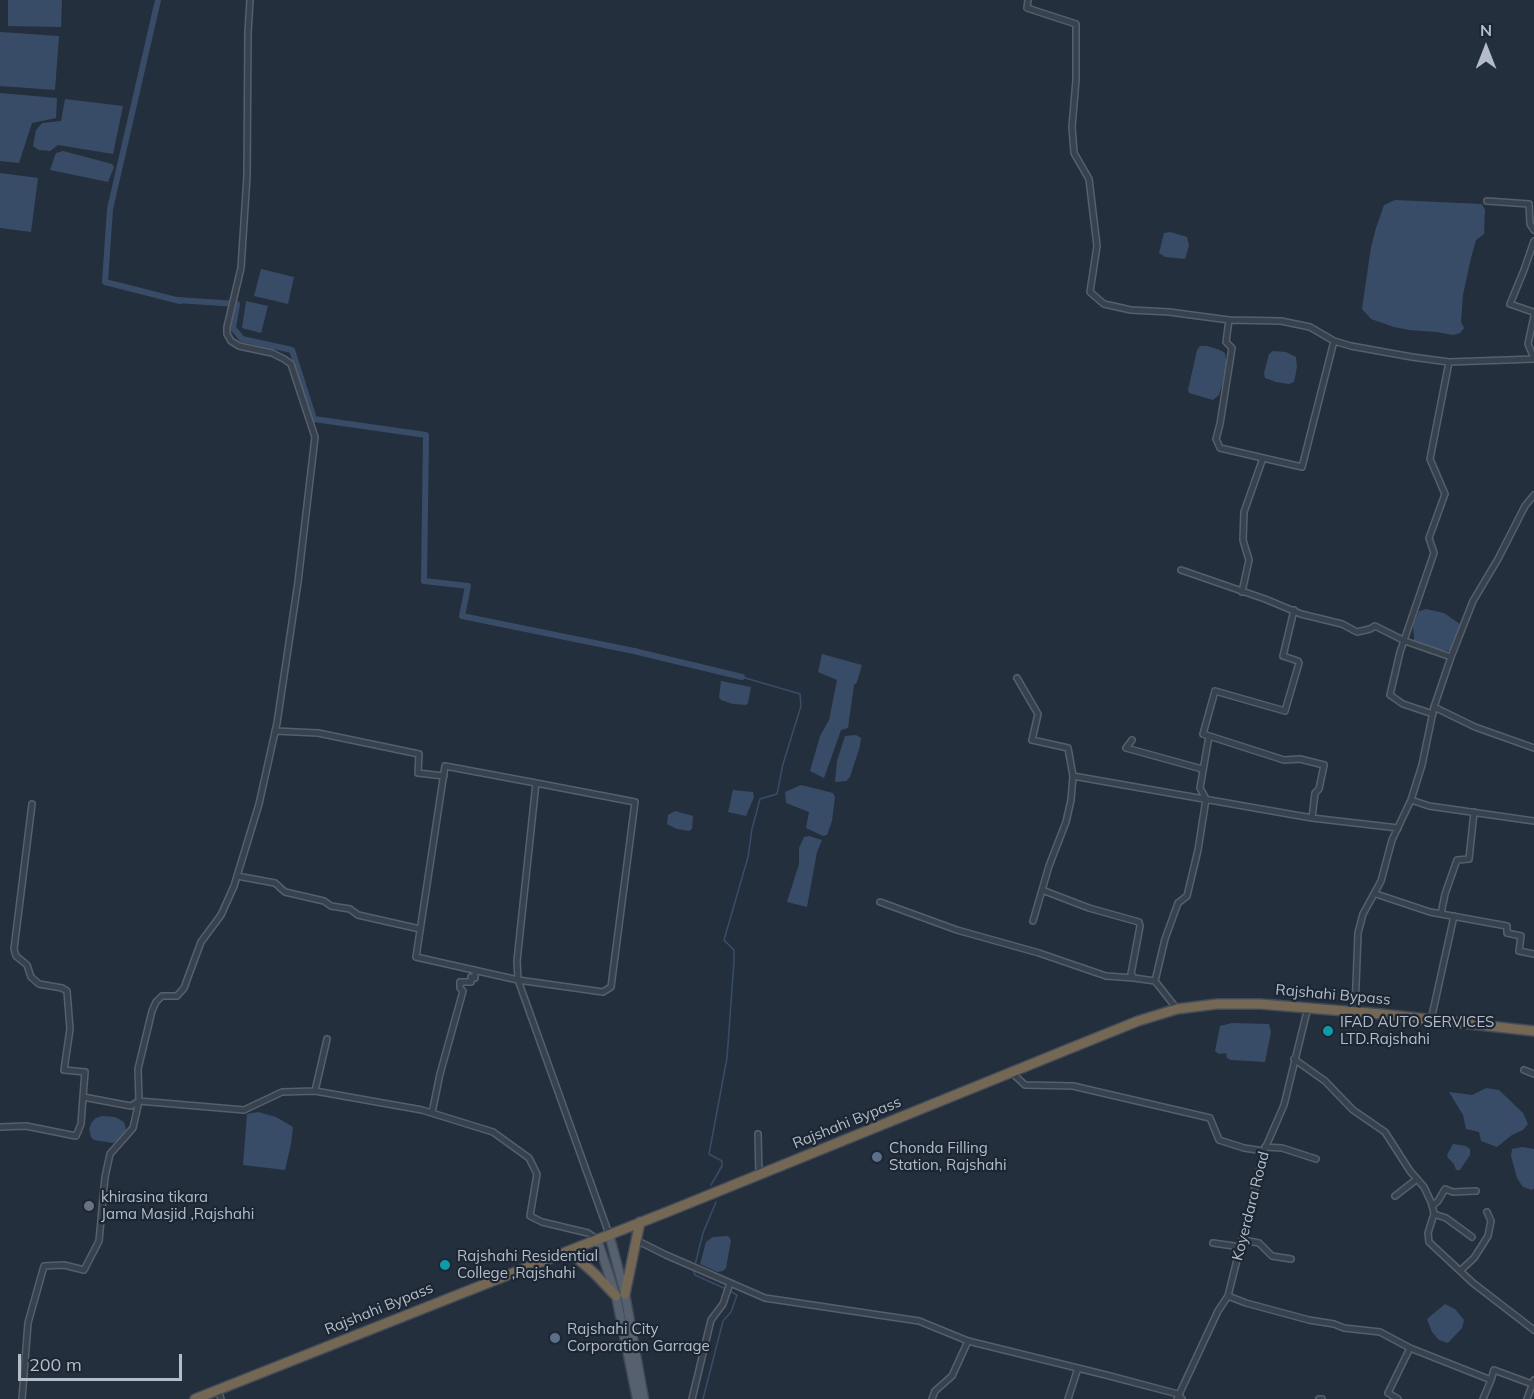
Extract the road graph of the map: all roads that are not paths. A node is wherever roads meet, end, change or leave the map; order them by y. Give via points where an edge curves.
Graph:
1 (250, 0) edge
2 (1028, 0) edge
3 (1487, 201) dead end
4 (1534, 230) edge
5 (1534, 241) edge
6 (1534, 315) edge
7 (1229, 320) junction
8 (1334, 341) junction
9 (1534, 359) edge
10 (1449, 362) junction
11 (1263, 458) junction
12 (1534, 495) edge
13 (1181, 570) dead end
14 (1242, 592) junction
15 (1294, 610) junction
16 (1405, 641) junction
17 (1451, 657) junction
18 (1017, 678) dead end
19 (1433, 710) junction
20 (275, 731) junction
21 (1209, 736) junction
22 (1132, 740) dead end
23 (1534, 748) edge
24 (1202, 769) junction
25 (444, 776) junction
26 (1073, 776) junction
27 (536, 783) junction
28 (1206, 799) junction
29 (1411, 800) junction
30 (32, 804) dead end
31 (1474, 812) junction
32 (1312, 818) junction
33 (1534, 821) edge
34 (1398, 828) junction
35 (237, 876) junction
36 (1042, 890) junction
37 (1376, 894) junction
38 (880, 902) dead end
39 (1441, 914) junction
40 (1454, 916) junction
41 (1033, 921) dead end
42 (420, 929) junction
43 (1534, 954) edge
44 (475, 970) junction
45 (1134, 978) junction
46 (518, 980) junction
47 (1155, 981) junction
48 (1308, 1007) junction
49 (1177, 1009) junction
50 (1355, 1011) junction
51 (1431, 1020) junction
52 (1534, 1031) edge
53 (327, 1039) dead end
54 (1294, 1059) junction
55 (1524, 1070) dead end
56 (1011, 1072) junction
57 (1534, 1074) edge
58 (315, 1091) junction
59 (83, 1097) junction
60 (139, 1101) junction
61 (432, 1113) junction
62 (0, 1126) edge
63 (758, 1134) dead end
64 (1264, 1149) junction
65 (1316, 1159) dead end
66 (759, 1175) junction
67 (1417, 1179) junction
68 (1476, 1191) dead end
69 (1395, 1196) dead end
70 (1432, 1206) junction
71 (1487, 1212) dead end
72 (1434, 1214) junction
73 (640, 1222) junction
74 (609, 1234) junction
75 (1472, 1237) dead end
76 (597, 1239) junction
77 (636, 1240) junction
78 (1243, 1240) junction
79 (1213, 1243) dead end
80 (1241, 1247) junction
81 (569, 1251) junction
82 (1291, 1259) dead end
83 (1460, 1271) junction
84 (730, 1283) junction
85 (620, 1295) junction
86 (1228, 1296) junction
87 (1534, 1330) edge
88 (968, 1341) junction
89 (1410, 1348) junction
90 (1078, 1368) junction
91 (1491, 1380) junction
92 (1533, 1382) edge
93 (219, 1394) edge
94 (1179, 1397) edge
95 (22, 1399) edge
96 (195, 1399) edge
97 (637, 1399) edge
98 (644, 1399) edge
99 (692, 1399) edge
100 (932, 1399) edge
101 (1068, 1399) edge
102 (1398, 1399) edge
103 (1483, 1399) edge
104 (1527, 1399) edge

1 - 20 street via 241,268 227,334 239,346 272,353 291,364 315,437
2 - 7 street via 1027,8 1076,24 1074,153 1089,179 1097,246 1090,292 1104,304 1131,310
3 - 4 street via 1528,204
5 - 6 street via 1510,304
6 - 9 street via 1528,344
7 - 8 street via 1281,321 1311,327
7 - 11 street via 1226,342 1232,348 1216,439 1220,448
8 - 10 street
8 - 11 street via 1302,467
9 - 10 street
10 - 16 street via 1430,459 1445,494 1429,538 1434,553
11 - 14 street via 1245,512 1243,540 1249,560
12 - 17 street via 1473,601
13 - 14 street
14 - 15 street
15 - 16 street via 1357,632 1375,626
15 - 21 street via 1283,656 1299,663 1285,711 1215,692 1203,734
16 - 17 street
16 - 19 street via 1390,695 1403,704
17 - 19 street
18 - 26 street via 1038,714 1032,740 1068,748
19 - 23 street
19 - 29 street
20 - 25 street via 318,733 419,754 418,773
20 - 35 street via 259,804
21 - 24 street
21 - 32 street via 1284,759 1324,765
22 - 24 street via 1126,748
24 - 28 street via 1200,788
25 - 27 street via 445,766
25 - 42 street
26 - 28 street
26 - 36 street via 1066,822
27 - 46 street via 516,961
27 - 46 street via 634,802 611,987 603,992
28 - 32 street
28 - 47 street via 1187,896 1178,903
29 - 31 street
29 - 34 street
30 - 59 street via 14,948 39,984 67,991 70,1029 64,1070 85,1072
31 - 33 street
31 - 39 street via 1468,859 1457,860
32 - 34 street
34 - 37 street
35 - 42 street via 275,883 285,892
35 - 60 street via 221,915 201,942 184,988 177,996 162,996 152,1011 138,1069
36 - 41 street
36 - 45 street via 1139,922 1131,974
37 - 39 street
37 - 50 street via 1363,914 1358,933
38 - 45 street via 1106,976
39 - 40 street
40 - 43 street via 1507,926 1508,933 1521,936 1519,951
40 - 51 street
42 - 44 street via 417,957
44 - 46 street
44 - 61 street via 471,982 460,982 463,991
45 - 47 street
46 - 74 street
47 - 49 street
48 - 49 highway, Rajshahi Bypass via 1217,1004
48 - 50 highway, Rajshahi Bypass
48 - 54 street, Koyerdara Road
49 - 56 highway, Rajshahi Bypass
50 - 51 highway, Rajshahi Bypass
51 - 52 highway, Rajshahi Bypass
53 - 58 street
54 - 64 street, Koyerdara Road via 1284,1105
54 - 67 street via 1385,1132
55 - 57 street
56 - 64 street via 1025,1085 1073,1086 1210,1118 1219,1140
56 - 66 highway, Rajshahi Bypass
58 - 60 street via 282,1092 244,1110
58 - 61 street
59 - 60 street via 131,1106
59 - 62 street via 76,1136 26,1126
60 - 95 street via 133,1128 110,1154 99,1241 84,1270 44,1266 28,1323
61 - 76 street via 493,1132 529,1158 537,1174 530,1216
63 - 66 street
64 - 65 street via 1282,1148
64 - 78 street, Koyerdara Road
66 - 73 highway, Rajshahi Bypass
67 - 69 street
67 - 70 street
68 - 70 street via 1445,1189
70 - 72 street
71 - 83 street via 1491,1221 1488,1236
72 - 75 street
72 - 83 street via 1429,1242
73 - 74 highway, Rajshahi Bypass
73 - 77 highway
74 - 76 highway, Rajshahi Bypass
74 - 85 main road
76 - 81 highway, Rajshahi Bypass
76 - 85 main road
77 - 84 street
77 - 85 highway
78 - 80 street, Koyerdara Road
78 - 82 street via 1259,1243 1272,1256
79 - 80 street
80 - 86 street, Koyerdara Road
81 - 85 highway
81 - 93 highway, Rajshahi Bypass
83 - 87 street
84 - 88 street via 765,1298 919,1321
84 - 99 street via 723,1304 711,1320
85 - 97 main road
85 - 98 main road
86 - 89 street via 1309,1320 1380,1332
86 - 94 street, Koyerdara Road
88 - 90 street
88 - 100 street via 952,1376
89 - 91 street
89 - 102 street via 1388,1393
90 - 94 street
90 - 101 street
91 - 92 street via 1494,1370
91 - 103 street
92 - 104 street
93 - 96 highway, Rajshahi Bypass

